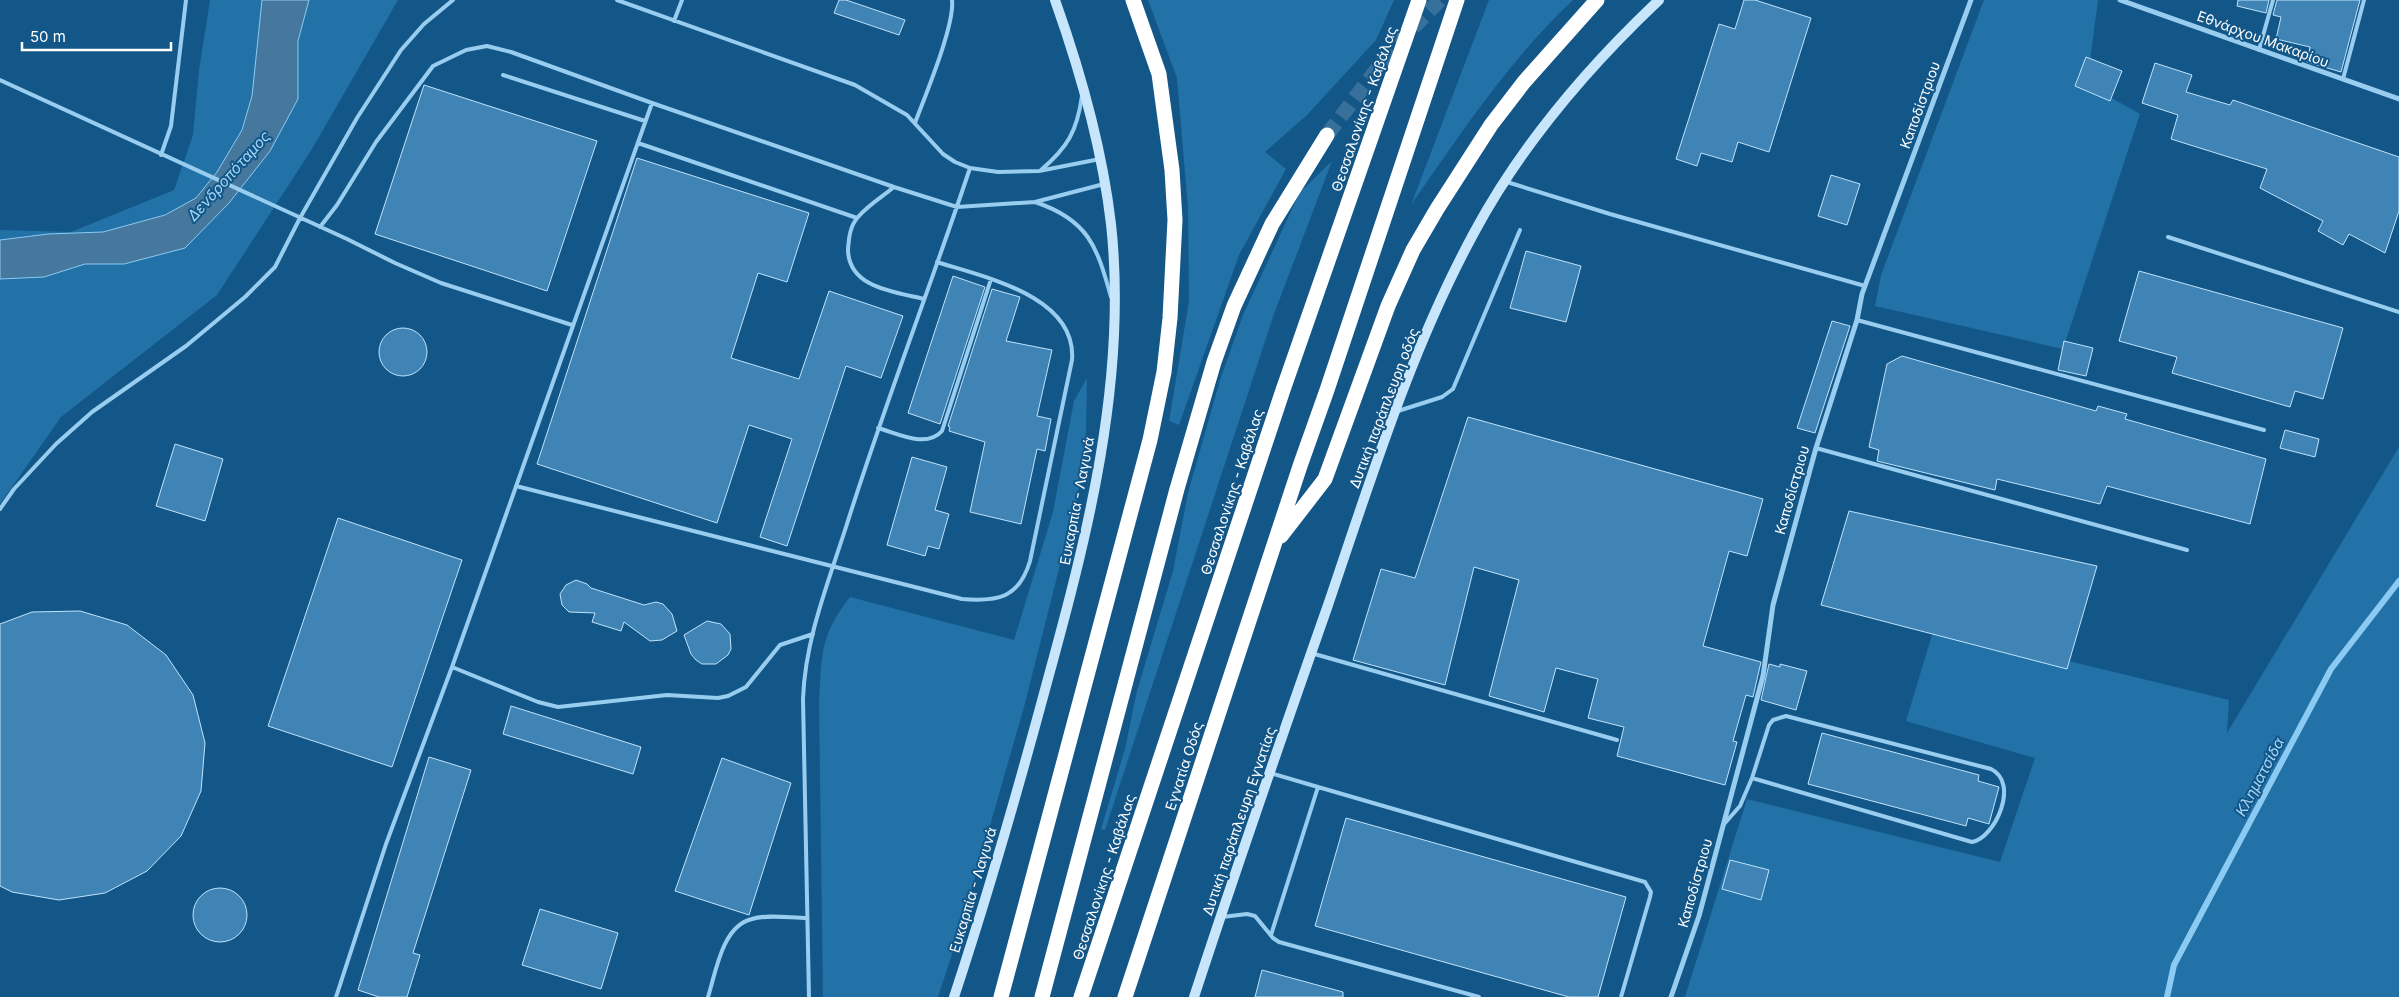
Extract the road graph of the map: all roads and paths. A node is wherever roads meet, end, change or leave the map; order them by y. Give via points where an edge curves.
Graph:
1 (186, 0) edge
2 (453, 0) edge
3 (617, 0) edge
4 (682, 0) edge
5 (952, 0) edge
6 (1055, 0) edge
7 (1133, 0) edge
8 (1419, 0) edge
9 (1457, 0) edge
10 (1597, 0) edge
11 (1659, 0) edge
12 (1971, 0) edge
13 (2120, 0) edge
14 (2273, 0) edge
15 (2364, 0) edge
16 (674, 21) junction
17 (2259, 50) junction
18 (504, 76) dead end
19 (2343, 79) junction
20 (0, 80) edge
21 (1083, 84) junction
22 (2399, 99) edge
23 (652, 103) junction
24 (645, 121) junction
25 (916, 123) junction
26 (1327, 135) tunnel mouth
27 (638, 143) junction
28 (161, 155) junction
29 (1100, 159) junction
30 (970, 168) junction
31 (1039, 171) junction
32 (1505, 182) junction
33 (1104, 184) junction
34 (894, 187) junction
35 (1035, 202) junction
36 (957, 207) junction
37 (300, 218) junction
38 (857, 218) junction
39 (320, 227) junction
40 (1520, 230) dead end
41 (2168, 237) dead end
42 (937, 262) junction
43 (991, 279) junction
44 (1865, 286) junction
45 (924, 299) junction
46 (1114, 308) junction
47 (2399, 312) edge
48 (1858, 320) junction
49 (572, 326) junction
50 (1396, 411) junction
51 (878, 428) junction
52 (2264, 430) dead end
53 (1816, 448) junction
54 (516, 486) junction
55 (0, 509) edge
56 (1274, 545) junction
57 (2187, 550) dead end
58 (833, 567) junction
59 (813, 634) junction
60 (1311, 654) junction
61 (452, 667) junction
62 (1617, 740) dead end
63 (1270, 773) junction
64 (1752, 778) junction
65 (1318, 787) junction
66 (1723, 824) junction
67 (807, 918) junction
68 (1220, 918) junction
69 (1271, 935) junction
70 (336, 997) edge
71 (708, 997) edge
72 (809, 997) edge
73 (954, 997) edge
74 (1002, 997) edge
75 (1042, 997) edge
76 (1081, 997) edge
77 (1125, 997) edge
78 (1194, 997) edge
79 (1480, 997) edge
80 (1621, 997) edge
81 (1671, 997) edge

1 - 28 lane via 170,126
2 - 37 lane via 424,24 401,50 357,118
3 - 16 lane
4 - 16 lane
5 - 25 lane via 948,28
6 - 21 street, Ευκαρπία - Λαγυνά
7 - 74 highway via 1159,74 1172,170 1174,266 1164,372 1150,440
8 - 76 highway, Θεσσαλονίκης - Καβάλας via 1283,390
9 - 56 highway
10 - 56 highway via 1535,68 1496,118 1437,209 1413,250 1388,306 1325,479
11 - 32 street, Δυτική παράπλευρη οδός via 1590,71 1541,130
12 - 44 street, Καποδίστριου
13 - 17 street, Εθνάρχου Μακαρίου
14 - 17 lane
15 - 19 lane
16 - 25 lane via 854,85
17 - 19 street, Εθνάρχου Μακαρίου
18 - 24 lane
19 - 22 street, Εθνάρχου Μακαρίου
20 - 28 lane
21 - 29 street, Ευκαρπία - Λαγυνά
21 - 31 lane via 1079,119 1071,139 1058,156
23 - 24 lane
23 - 34 lane
23 - 39 lane via 511,52 487,46 458,53 433,66 419,81
24 - 27 lane
25 - 30 lane via 943,154
26 - 75 highway via 1272,224 1234,306 1214,362 1177,489
27 - 38 lane
27 - 49 lane
28 - 37 lane
29 - 31 lane
29 - 33 street, Ευκαρπία - Λαγυνά
30 - 31 lane via 998,172
30 - 36 lane
32 - 44 lane
32 - 50 street, Δυτική παράπλευρη οδός via 1452,275
33 - 35 lane
33 - 46 street, Ευκαρπία - Λαγυνά via 1112,246
34 - 36 lane
34 - 38 lane
35 - 36 lane
35 - 46 lane via 1069,217 1089,236
36 - 42 lane
37 - 39 lane
37 - 55 lane via 275,267 245,297 186,346 92,412 56,444
38 - 45 lane via 848,236 848,254 854,269 866,282 880,289
39 - 49 lane via 441,283
40 - 50 lane via 1453,389 1442,397
41 - 47 lane
42 - 43 lane
42 - 45 lane
43 - 51 lane via 942,432 925,440
43 - 58 lane via 1029,295 1050,310 1066,329 1072,349 1030,560 1022,582 1013,592 983,601 962,599
44 - 48 street, Καποδίστριου
45 - 51 lane
46 - 73 street, Ευκαρπία - Λαγυνά via 1101,457 1075,583 1001,848
48 - 52 lane
48 - 53 street, Καποδίστριου
49 - 54 lane
50 - 60 street, Δυτική παράπλευρη οδός
51 - 58 lane
53 - 57 lane
53 - 66 street, Καποδίστριου via 1773,605 1763,676
54 - 58 lane
54 - 61 lane
56 - 77 highway, Εγνατία Οδός
58 - 59 lane
59 - 61 lane via 780,645 746,687 718,698 667,695 558,706 538,702
59 - 67 lane via 806,662 803,699
60 - 62 lane
60 - 63 street, Δυτική παράπλευρη Εγνατίας
61 - 70 lane via 386,844
63 - 65 lane
63 - 68 street, Δυτική παράπλευρη Εγνατίας
64 - 64 lane via 1972,842 1985,838 1989,833 2004,800 2005,788 2001,776 1991,769 1786,716 1773,720 1769,725
64 - 66 lane via 1742,804
65 - 69 lane
65 - 80 lane via 1645,882 1651,892 1650,897
66 - 81 street, Καποδίστριου via 1699,916
67 - 71 lane via 761,918 733,930
67 - 72 lane
68 - 69 lane via 1256,916
68 - 78 street, Δυτική παράπλευρη Εγνατίας
69 - 79 lane via 1279,942

